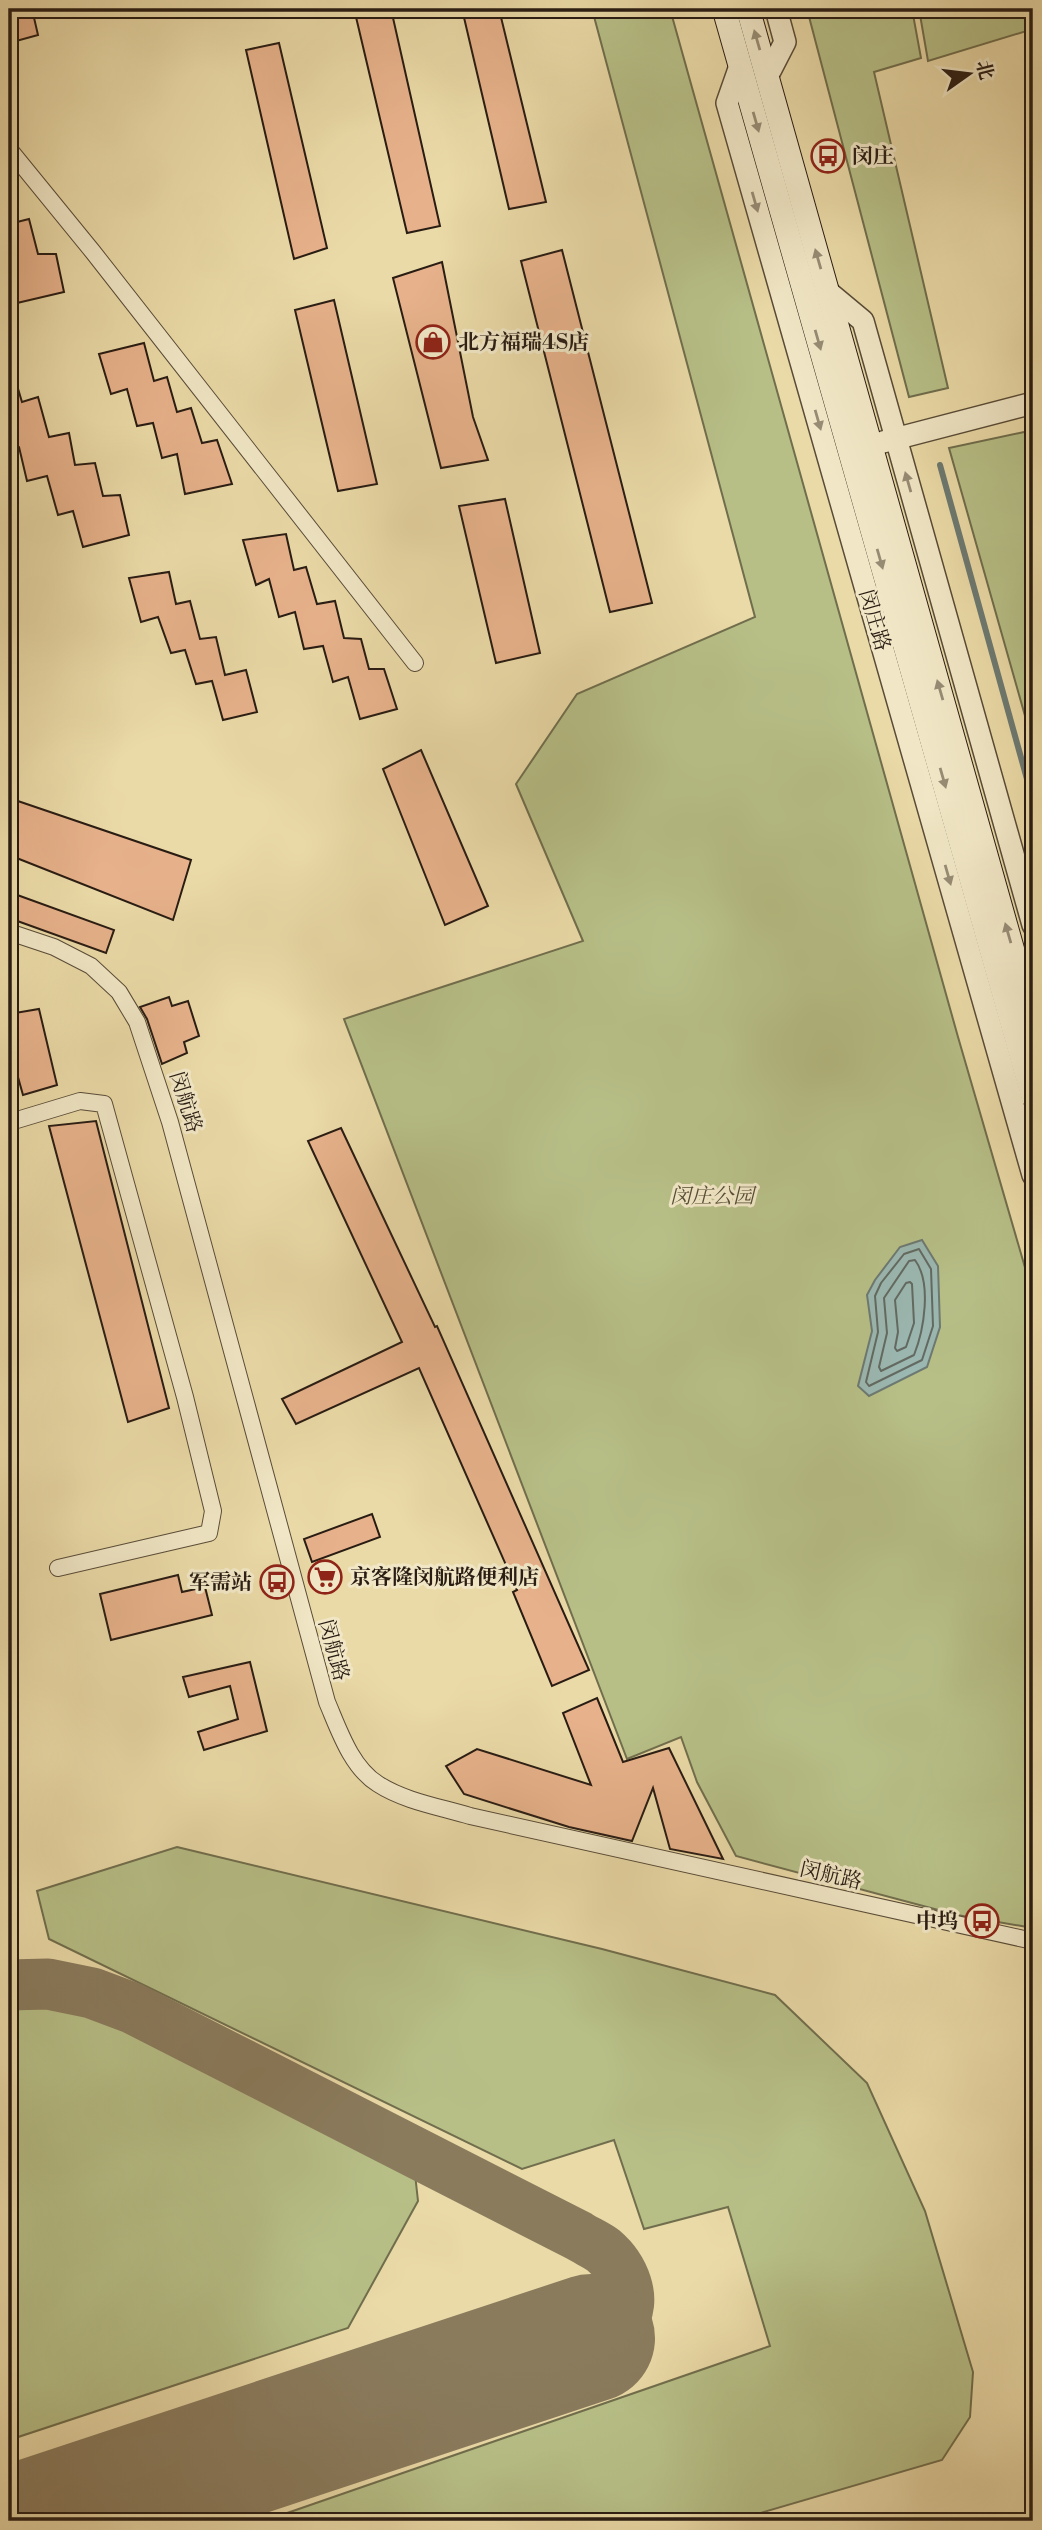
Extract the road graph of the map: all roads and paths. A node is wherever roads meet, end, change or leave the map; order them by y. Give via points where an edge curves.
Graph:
1 (724, 9) edge
2 (748, 9) edge
3 (776, 9) edge
4 (767, 77) junction
5 (9, 149) edge
6 (827, 291) junction
7 (1033, 403) edge
8 (896, 439) junction
9 (871, 446) junction
10 (415, 663) dead end
11 (1033, 925) edge
12 (9, 932) edge
13 (1019, 1027) edge
14 (1033, 1097) edge
15 (17, 1120) dead end
16 (1033, 1175) edge
17 (58, 1568) dead end
18 (1033, 1941) edge

1 -> 13 main road, 闵庄路
4 -> 2 main road, 闵庄路
3 - 4 street via 785,42
6 -> 4 main road, 闵庄路
5 - 10 street
6 - 8 street via 863,321
6 - 9 main road, 闵庄路
7 - 8 street
8 - 9 street
11 -> 8 street
13 -> 9 main road, 闵庄路
12 - 18 street, 闵航路 via 91,966 119,992 137,1022 170,1122 327,1702 354,1758 377,1783 470,1816
13 - 14 main road, 闵庄路
13 - 16 street, 闵庄路
15 - 17 street via 80,1101 104,1104 213,1511 209,1533

